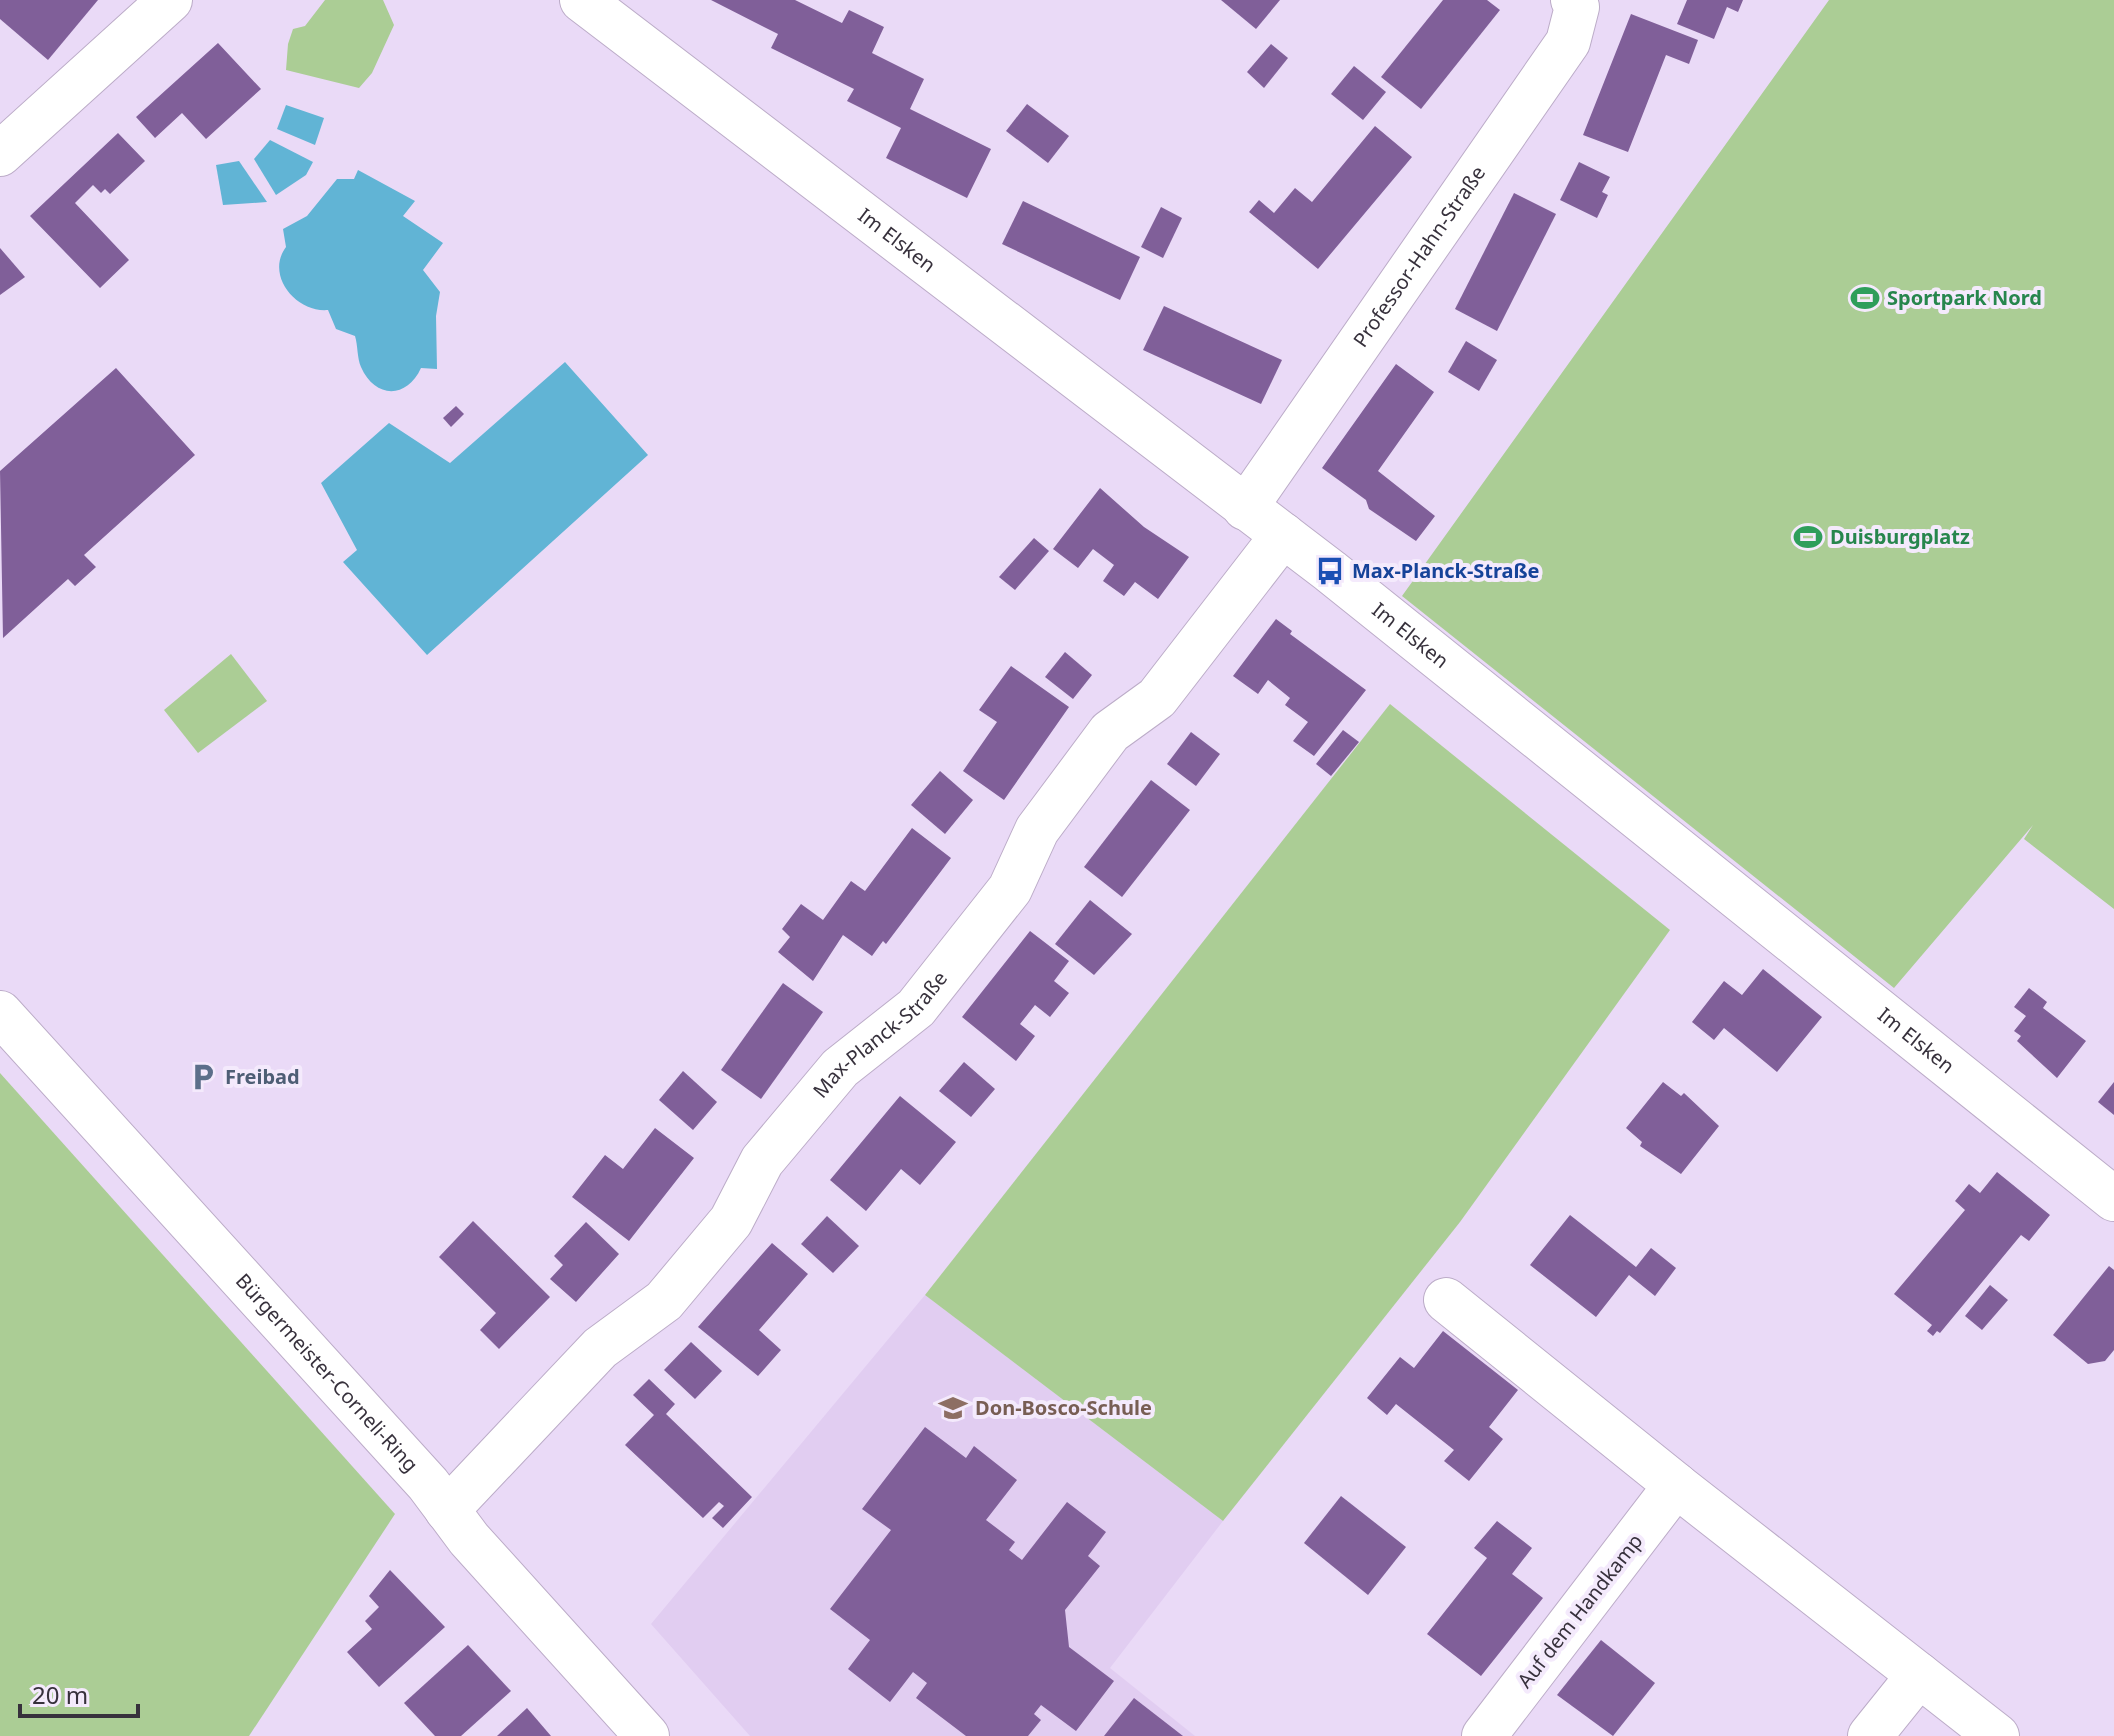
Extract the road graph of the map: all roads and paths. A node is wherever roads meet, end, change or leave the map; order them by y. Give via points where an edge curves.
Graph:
1 (170, 0) edge
2 (582, 0) edge
3 (1573, 0) edge
4 (0, 154) edge
5 (1245, 508) junction
6 (1283, 535) junction
7 (0, 1013) edge
8 (2114, 1199) edge
9 (1446, 1300) dead end
10 (1676, 1485) junction
11 (447, 1510) junction
12 (1919, 1675) junction
13 (647, 1736) edge
14 (1484, 1736) edge
15 (1870, 1736) edge
16 (1997, 1736) edge

1 - 4 street
2 - 5 street, Im Elsken
3 - 5 street, Professor-Hahn-Straße via 1577,7 1568,42
5 - 6 street, Im Elsken
6 - 8 street, Im Elsken
6 - 11 street, Max-Planck-Straße via 1157,698 1110,732 1037,830 1010,889 916,1008 840,1068 762,1161 731,1221 664,1301 600,1348
7 - 11 street, Bürgermeister-Corneli-Ring
9 - 10 street
10 - 12 street
10 - 14 street, Auf dem Handkamp
11 - 13 street, Bürgermeister-Corneli-Ring
12 - 15 street
12 - 16 street

